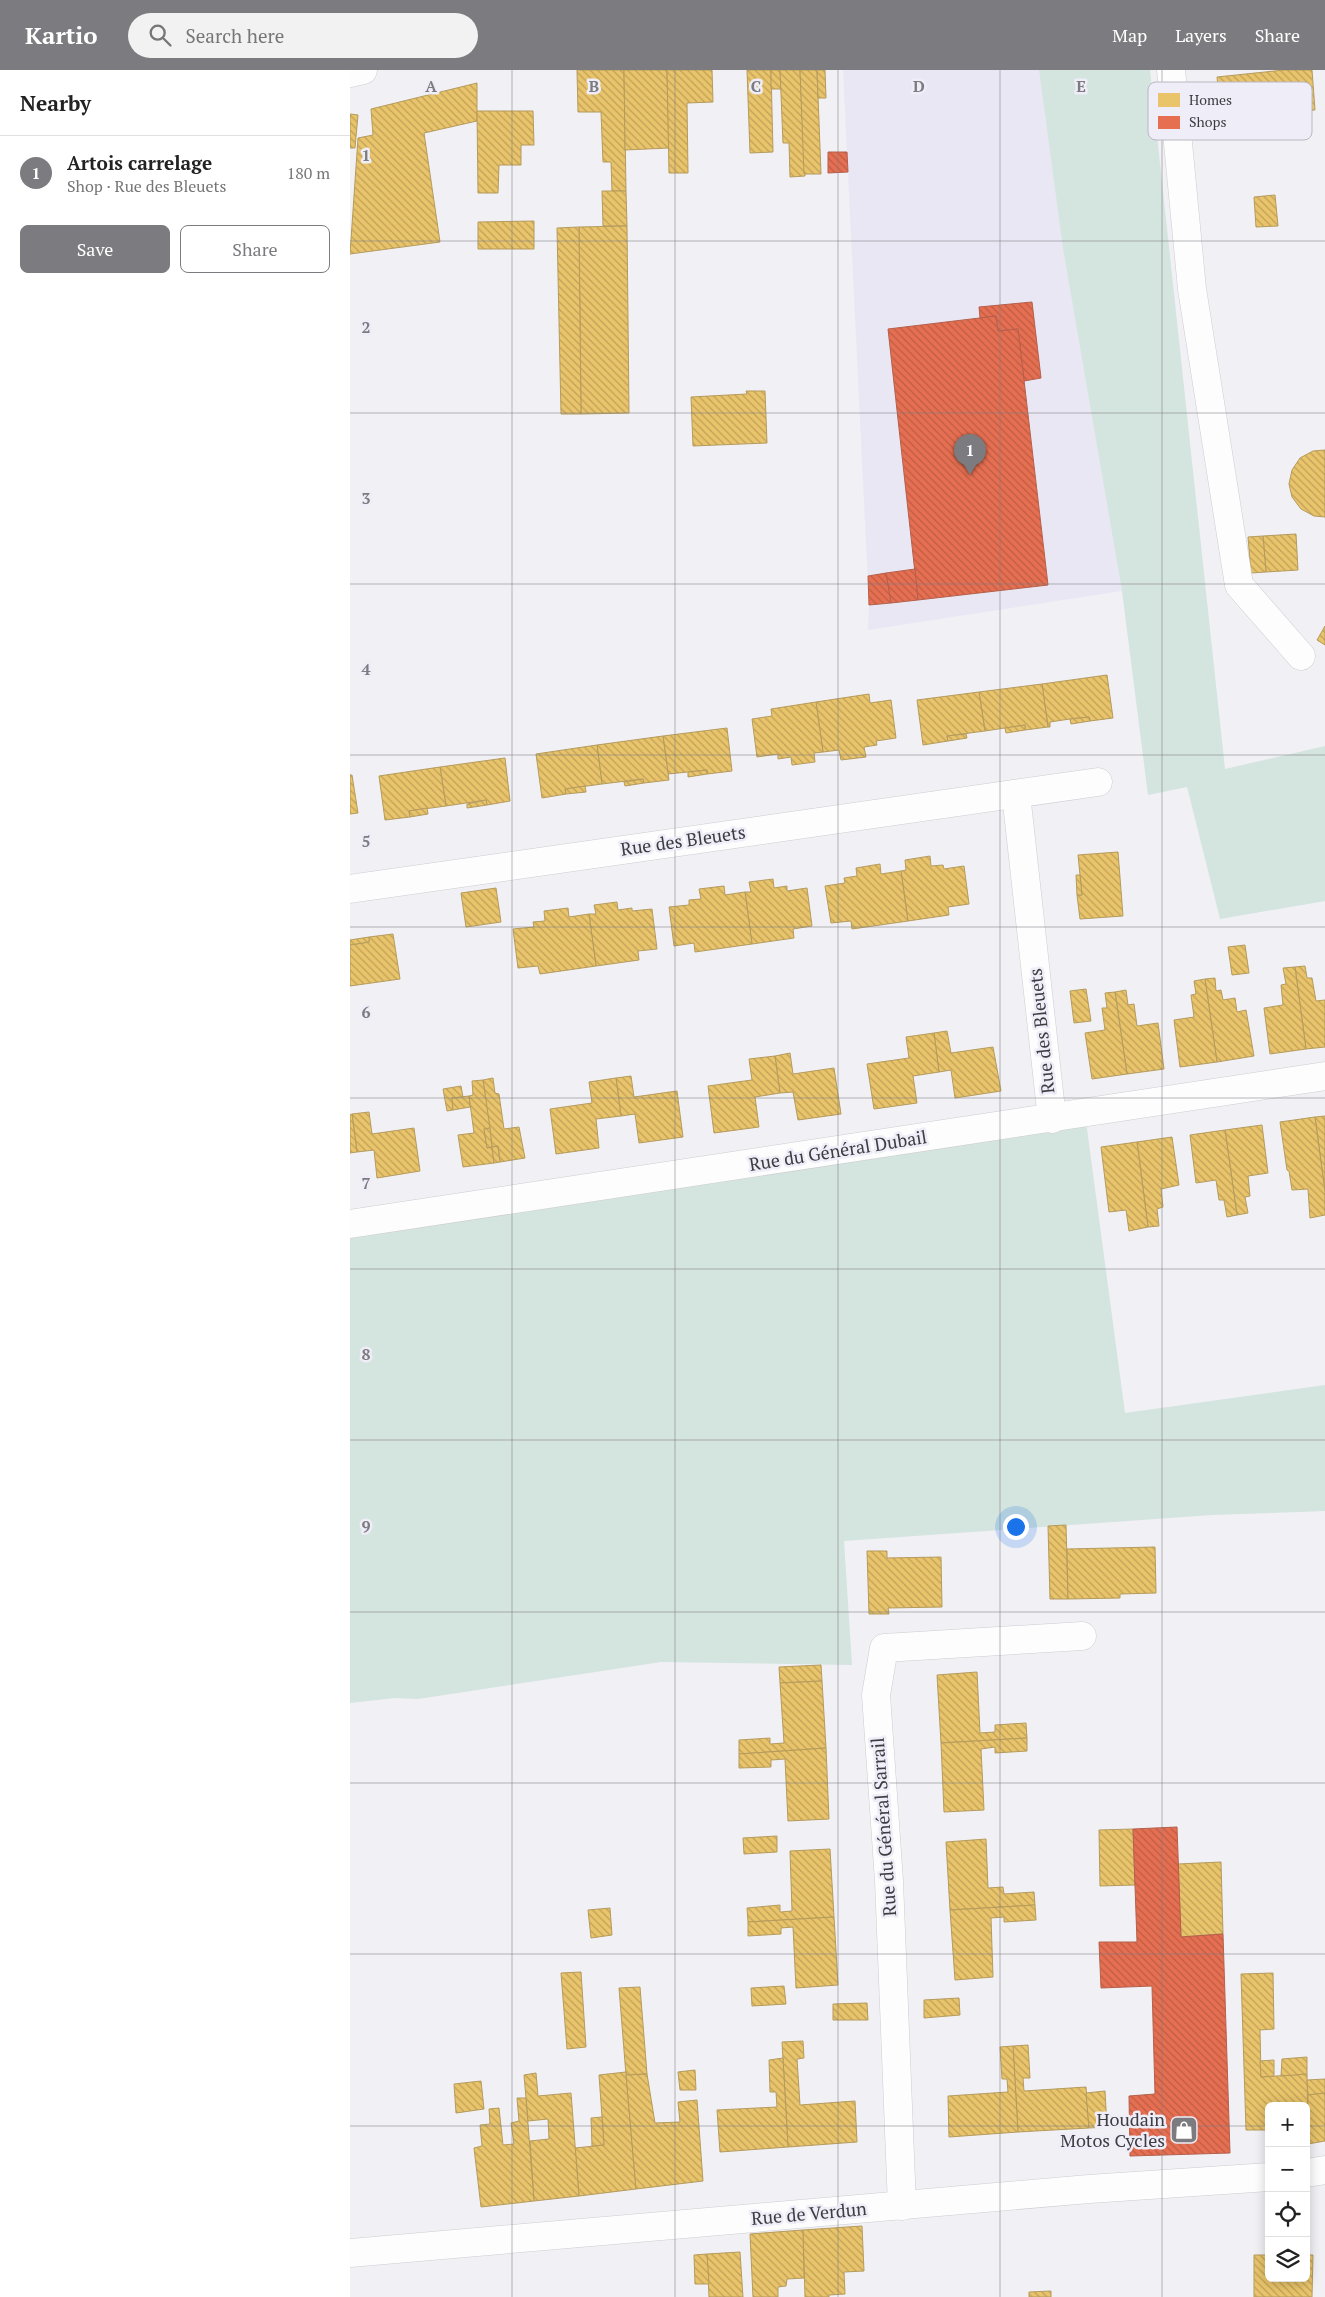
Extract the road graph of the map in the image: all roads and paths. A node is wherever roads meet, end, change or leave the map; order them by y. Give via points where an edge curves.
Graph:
1 (362, 70) edge
2 (350, 73) edge
3 (1178, 140) edge
4 (1301, 656) dead end
5 (1098, 782) dead end
6 (1016, 794) junction
7 (350, 889) edge
8 (1325, 1076) edge
9 (1052, 1119) junction
10 (350, 1224) edge
11 (1082, 1636) dead end
12 (1325, 2170) edge
13 (1310, 2172) edge
14 (1265, 2177) edge
15 (902, 2206) junction
16 (350, 2253) edge

1 - 2 street
3 - 4 street via 1192,289 1238,585
5 - 6 street, Rue des Bleuets
6 - 7 street, Rue des Bleuets
6 - 9 street, Rue des Bleuets
8 - 9 street, Rue du Général Dubail
9 - 10 street, Rue du Général Dubail
11 - 15 street, Rue du Général Sarrail via 884,1648 876,1695 889,1881
12 - 13 street
14 - 15 street, Rue de Verdun
15 - 16 street, Rue de Verdun

